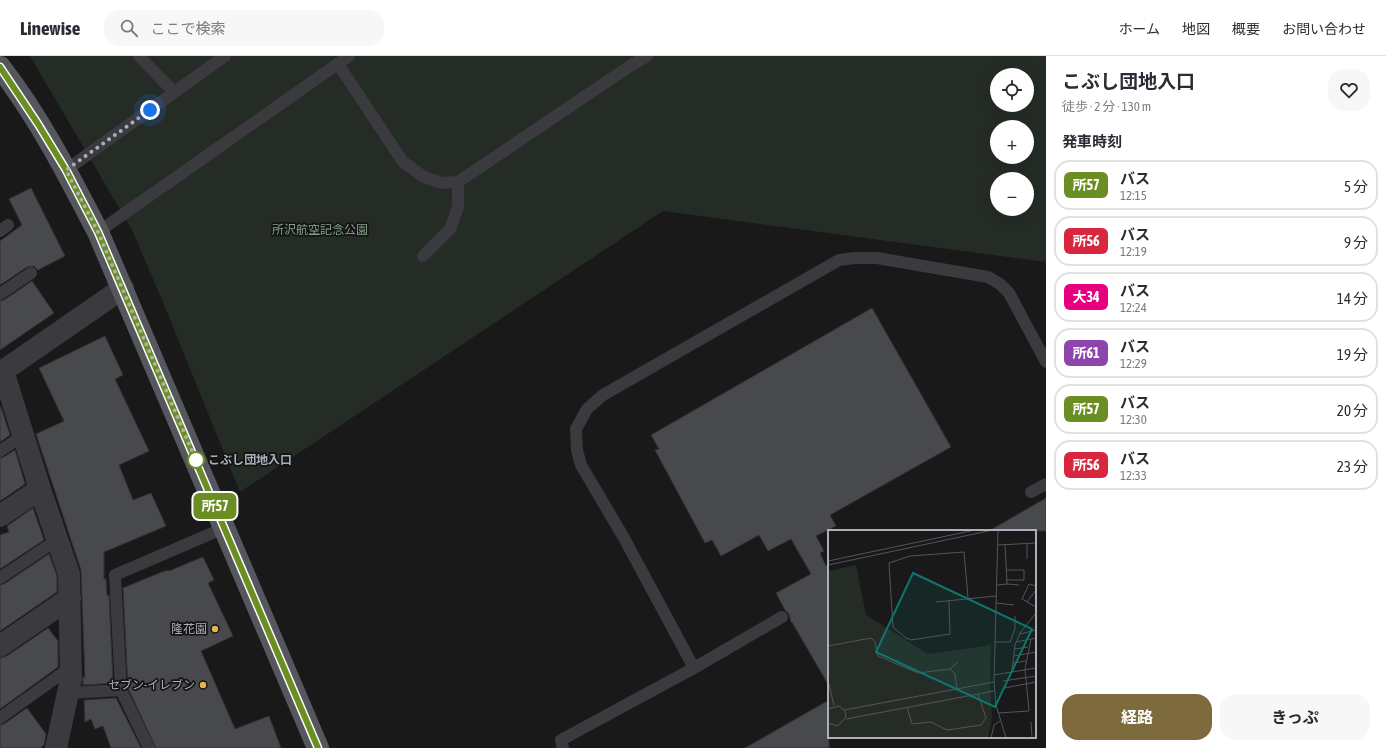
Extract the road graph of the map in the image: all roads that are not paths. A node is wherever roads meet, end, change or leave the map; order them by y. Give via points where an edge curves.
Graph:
1 (139, 56) edge
2 (225, 56) edge
3 (349, 56) edge
4 (647, 56) edge
5 (338, 64) junction
6 (0, 67) edge
7 (174, 92) junction
8 (66, 170) junction
9 (458, 182) junction
10 (98, 232) junction
11 (423, 256) dead end
12 (31, 273) dead end
13 (123, 288) junction
14 (0, 294) edge
15 (1046, 362) edge
16 (2, 372) edge
17 (24, 435) junction
18 (0, 452) edge
19 (1046, 484) edge
20 (40, 489) junction
21 (1031, 492) dead end
22 (0, 516) edge
23 (224, 528) junction
24 (57, 540) junction
25 (0, 578) edge
26 (70, 598) junction
27 (782, 616) dead end
28 (0, 646) edge
29 (70, 667) junction
30 (694, 668) junction
31 (121, 690) junction
32 (69, 693) junction
33 (0, 718) edge
34 (55, 747) edge
35 (149, 748) edge
36 (318, 748) edge
37 (563, 748) edge

1 - 7 lane
2 - 7 lane
3 - 5 lane
4 - 9 lane
5 - 9 lane via 403,162 424,177 442,184
5 - 10 lane
6 - 8 main road
7 - 8 lane
8 - 10 main road
9 - 11 lane via 458,207 450,229
10 - 13 main road
12 - 14 lane
13 - 16 street
13 - 23 main road
15 - 30 lane via 1009,293 988,277 877,258 855,258 839,260 603,395 587,408 576,429 581,465 624,538
16 - 17 street
17 - 18 lane
17 - 20 street
19 - 21 lane
20 - 22 street
20 - 24 street
23 - 31 lane via 116,575
23 - 36 main road
24 - 25 lane
24 - 26 street via 69,574
26 - 28 street
26 - 29 street
27 - 30 lane
29 - 32 street
29 - 33 lane
30 - 37 lane via 561,740
31 - 32 lane
31 - 35 lane
32 - 34 street

